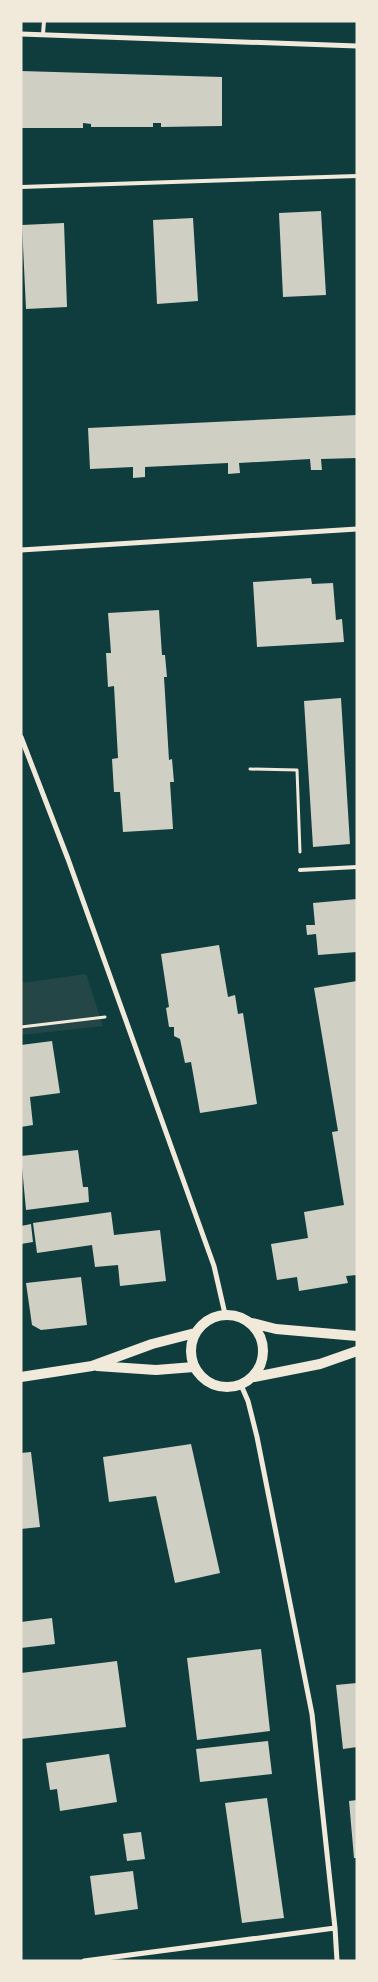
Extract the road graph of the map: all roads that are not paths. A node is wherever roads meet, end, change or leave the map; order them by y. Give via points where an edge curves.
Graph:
1 (44, 21) edge
2 (21, 34) edge
3 (43, 34) junction
4 (357, 46) edge
5 (357, 176) edge
6 (21, 187) edge
7 (357, 529) edge
8 (21, 550) edge
9 (21, 737) edge
10 (357, 867) edge
11 (300, 870) road end
12 (225, 1314) junction
13 (252, 1323) junction
14 (195, 1333) junction
15 (357, 1336) edge
16 (357, 1351) edge
17 (92, 1366) junction
18 (194, 1367) junction
19 (21, 1377) edge
20 (254, 1377) junction
21 (241, 1385) junction
22 (335, 1928) junction
23 (84, 1961) edge
24 (337, 1961) edge

1 - 3 lane
2 - 3 street
3 - 4 street
5 - 6 lane
7 - 8 street
9 - 12 street via 214,1266
10 - 11 lane
12 - 13 main road via 239,1316
12 - 14 main road via 207,1320
13 - 15 main road via 276,1329
13 - 20 main road via 264,1349 261,1368
14 - 17 main road via 152,1344
14 - 18 main road via 190,1350
16 - 20 main road via 320,1364
17 - 18 main road via 156,1370
17 - 19 main road
18 - 21 main road via 205,1381 223,1388
20 - 21 main road
21 - 22 street via 257,1437 312,1714
22 - 23 street
22 - 24 street

